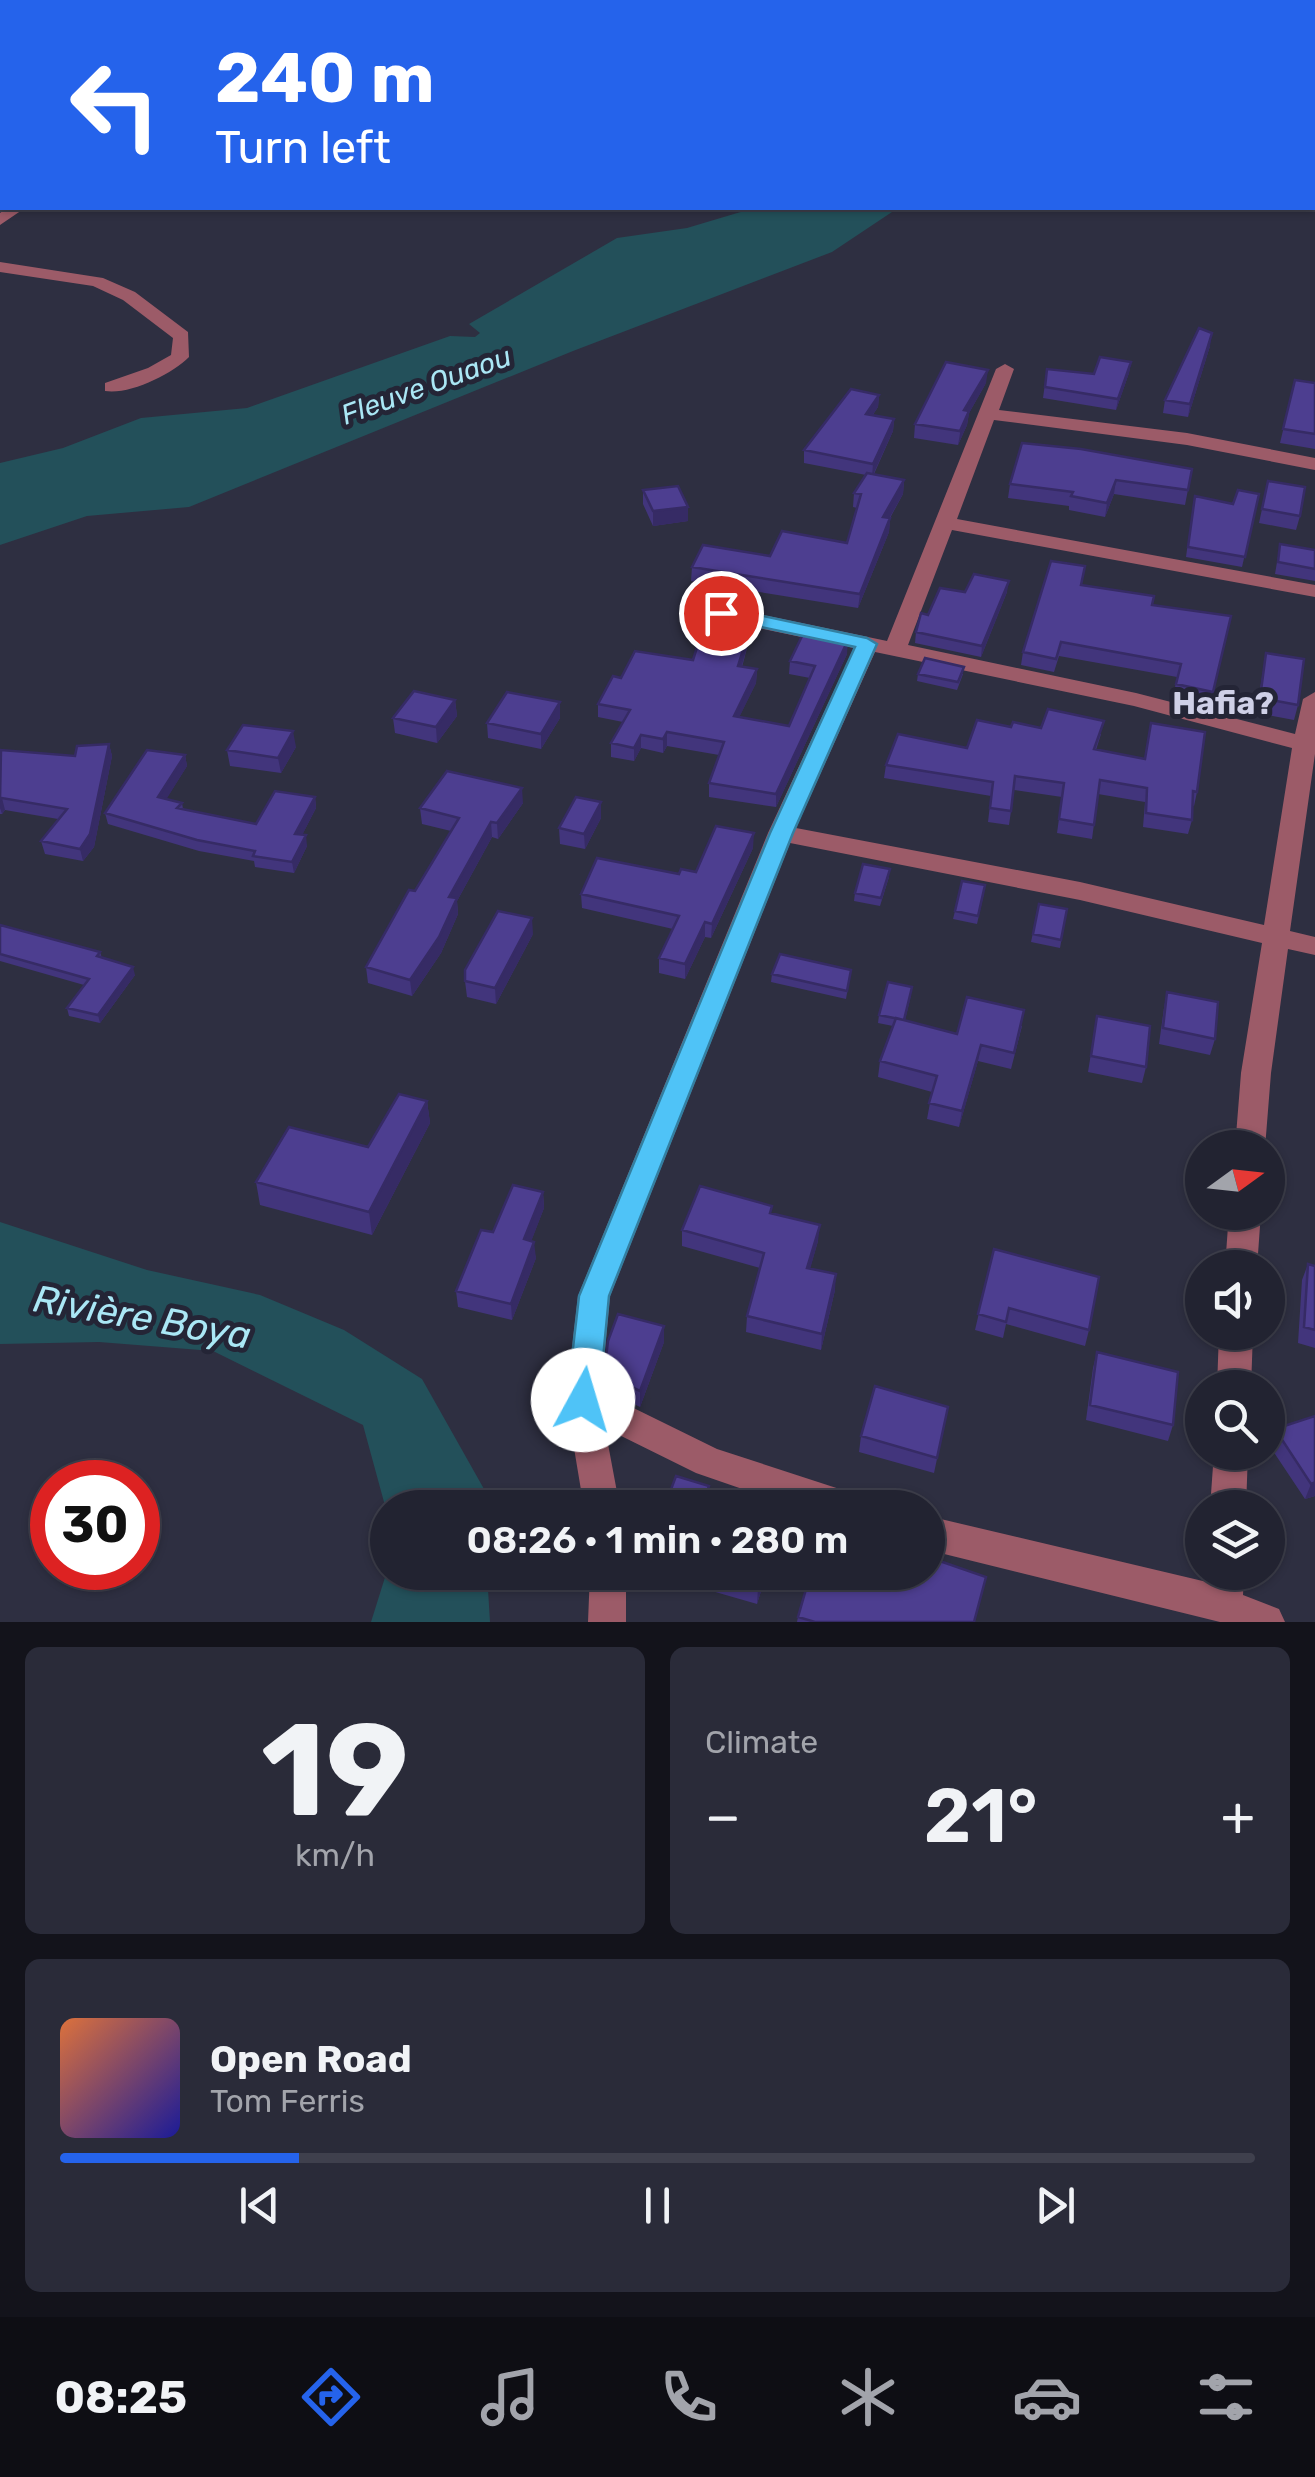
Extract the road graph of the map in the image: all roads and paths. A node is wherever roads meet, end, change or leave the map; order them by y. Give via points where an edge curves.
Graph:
1 (0, 267) edge
2 (1005, 369) dead end
3 (112, 387) dead end
4 (989, 414) junction
5 (1315, 464) edge
6 (946, 524) junction
7 (1315, 591) edge
8 (721, 613) dead end
9 (881, 647) junction
10 (1315, 700) edge
11 (1310, 746) edge
12 (781, 833) junction
13 (1276, 938) junction
14 (1315, 946) edge
15 (1251, 1130) edge
16 (583, 1400) junction
17 (599, 1490) edge
18 (793, 1490) edge
19 (945, 1538) edge
20 (1185, 1582) edge
21 (608, 1590) edge
22 (1227, 1590) edge
23 (607, 1622) edge
24 (1266, 1622) edge

1 - 3 street via 97,282 130,296 182,336 180,357
2 - 4 street
4 - 5 street via 1186,439
4 - 6 street
6 - 7 street
6 - 9 street
8 - 9 street
9 - 11 street via 1136,700
9 - 12 street
10 - 11 street
11 - 13 street
12 - 13 street via 1080,891
12 - 16 street via 594,1296
13 - 14 street
13 - 15 street
16 - 17 street
16 - 18 street via 708,1462
19 - 20 street via 984,1551
21 - 23 street
22 - 24 street

